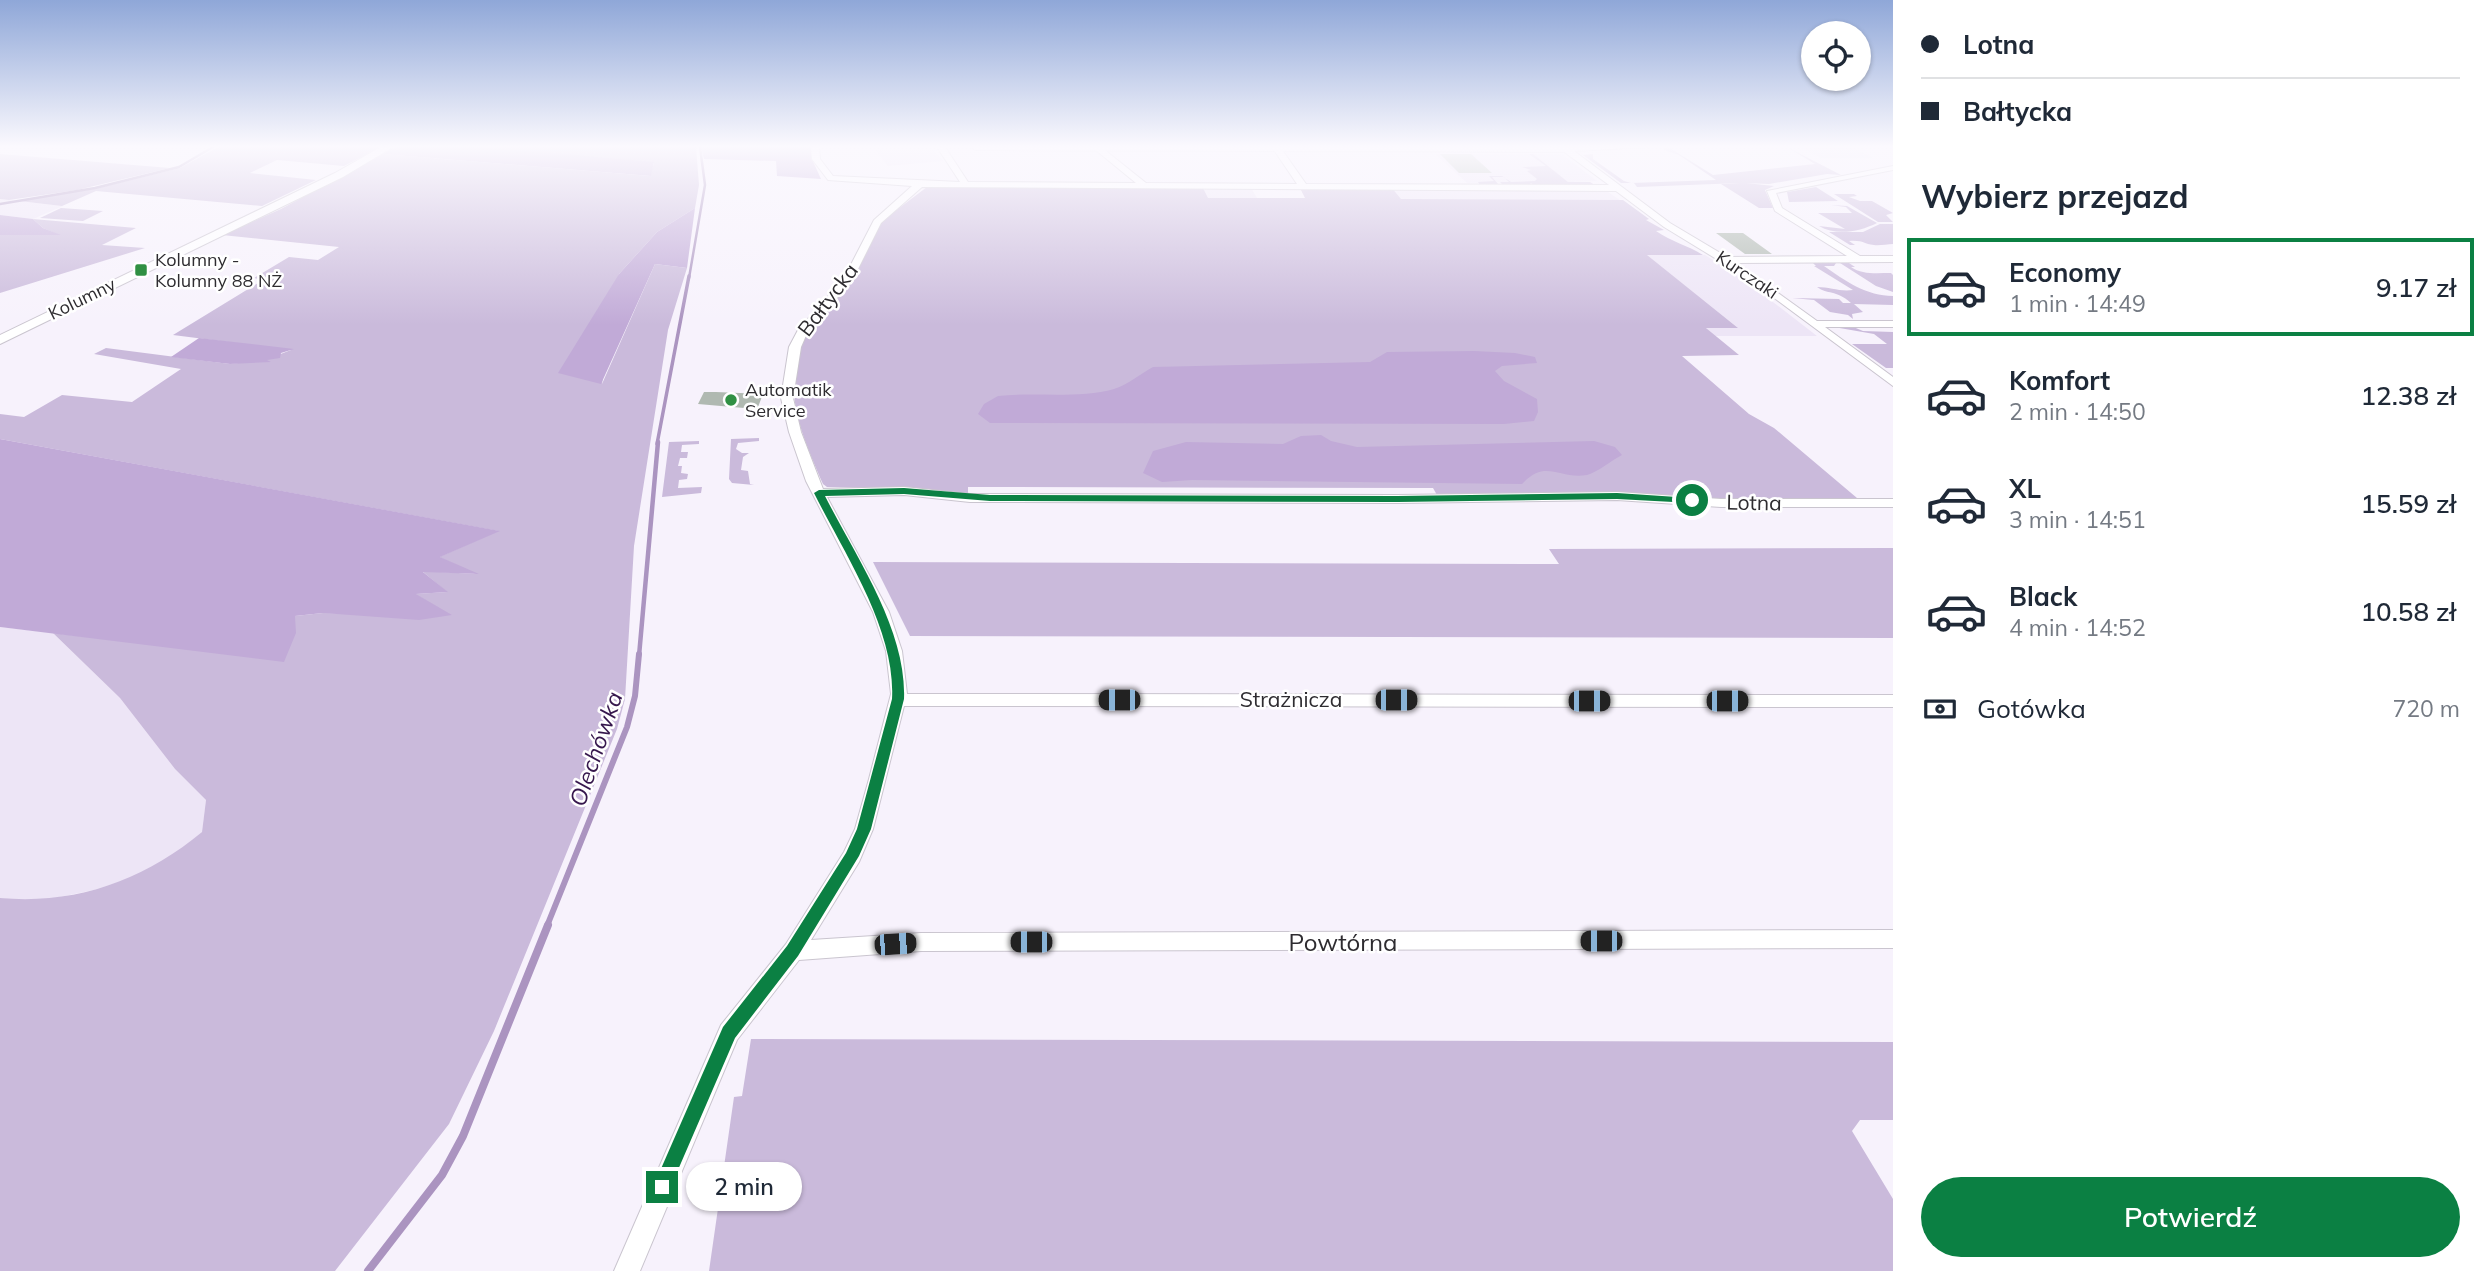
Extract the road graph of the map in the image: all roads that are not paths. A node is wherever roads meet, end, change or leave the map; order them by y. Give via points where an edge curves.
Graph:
1 (276, 206) edge
2 (895, 206) edge
3 (1642, 206) edge
4 (1777, 206) edge
5 (1858, 259) junction
6 (1893, 259) edge
7 (1725, 260) junction
8 (1814, 324) junction
9 (1893, 324) edge
10 (0, 340) edge
11 (1893, 383) edge
12 (819, 493) junction
13 (1893, 503) edge
14 (898, 699) junction
15 (1893, 701) edge
16 (1893, 940) edge
17 (793, 951) junction
18 (627, 1271) edge

1 - 10 street, Kolumny
2 - 12 street, Bałtycka via 877,222 847,281 808,323 795,347 788,407
3 - 7 street, Kurczaki
4 - 5 street
5 - 6 street
5 - 7 street
7 - 8 street, Kurczaki
8 - 9 street
8 - 11 street, Kurczaki
12 - 13 street, Lotna via 904,491 982,498 1617,496 1721,503
12 - 14 street, Bałtycka via 886,626 899,678
14 - 15 street, Strażnicza
14 - 17 street, Bałtycka via 864,829
16 - 17 street, Powtórna via 921,942
17 - 18 street, Bałtycka via 729,1032

